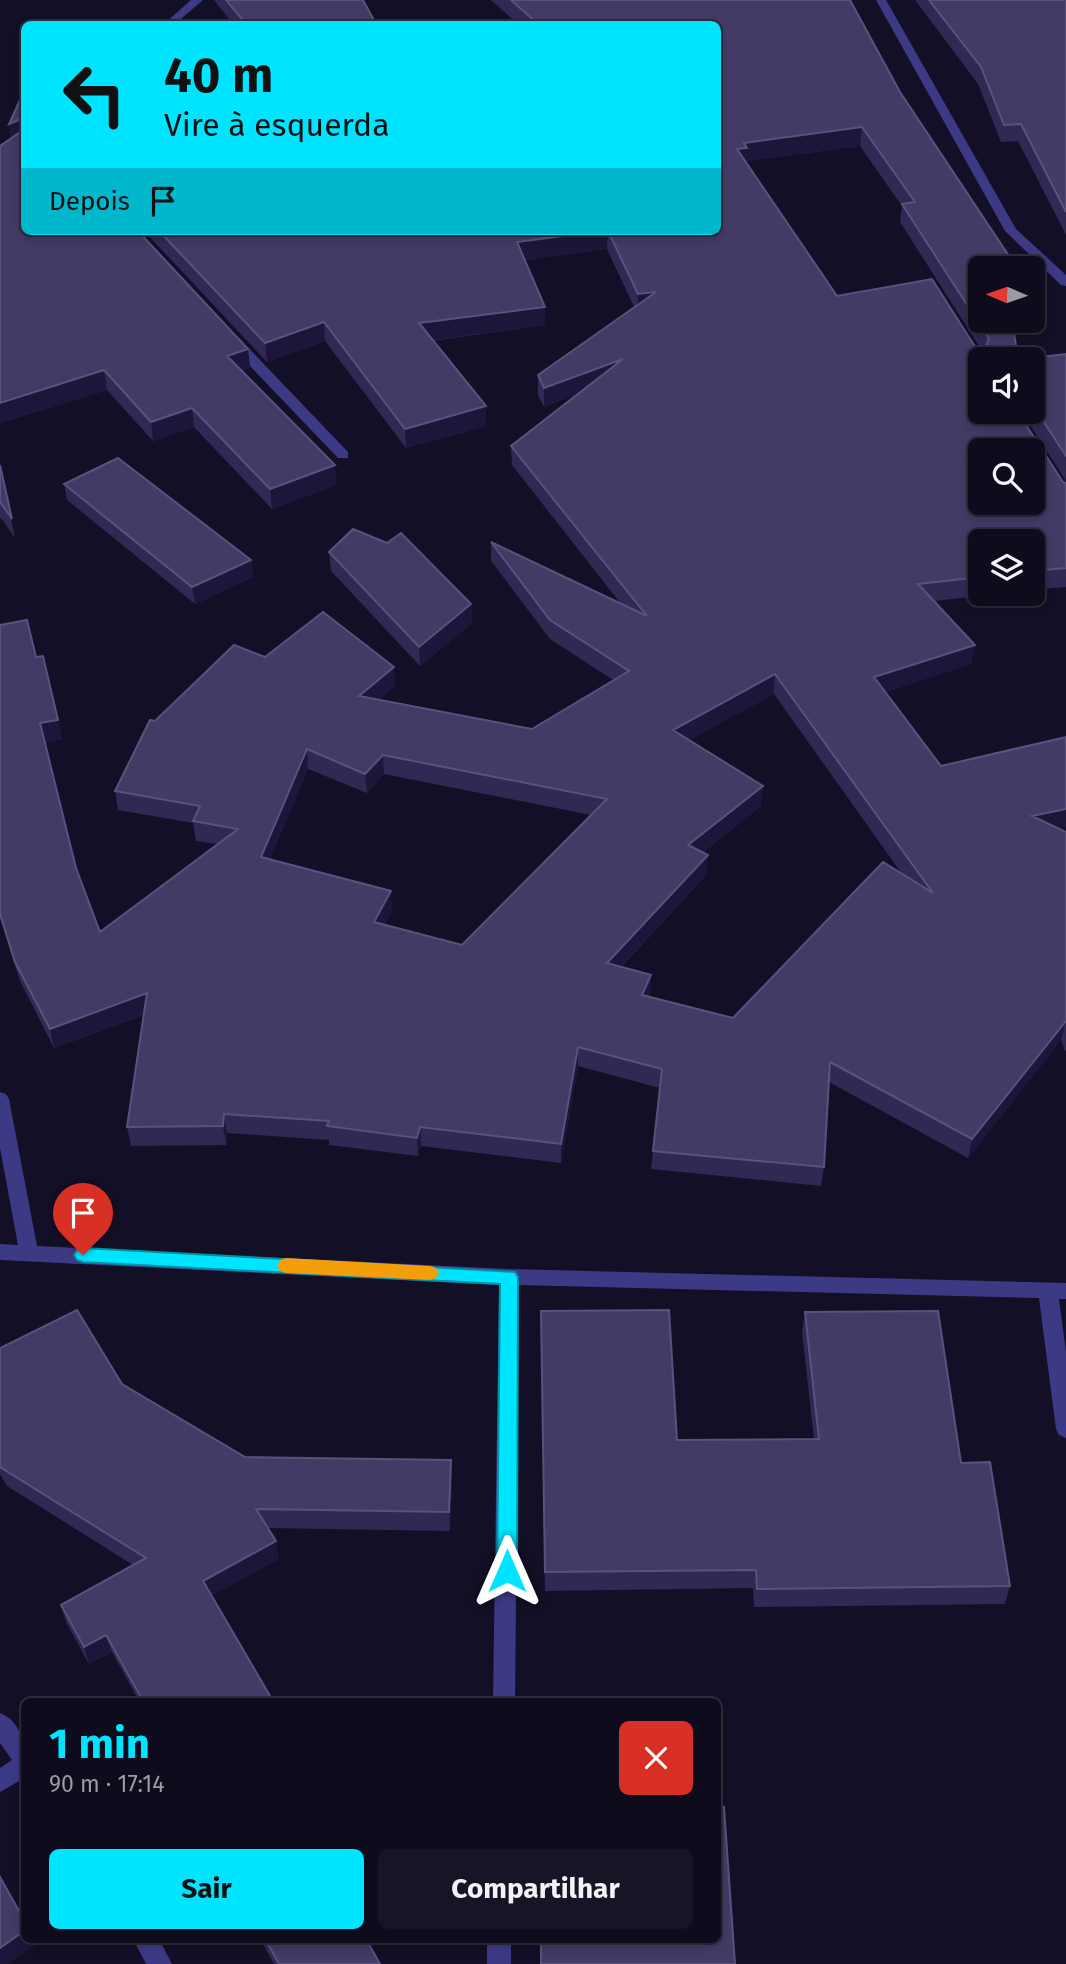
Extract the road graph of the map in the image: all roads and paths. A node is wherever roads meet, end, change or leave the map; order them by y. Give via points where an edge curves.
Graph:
1 (198, 0) edge
2 (881, 0) edge
3 (173, 21) edge
4 (1066, 282) edge
5 (223, 329) edge
6 (342, 455) dead end
7 (0, 1099) edge
8 (0, 1252) edge
9 (29, 1252) junction
10 (509, 1277) junction
11 (1057, 1290) edge
12 (1066, 1429) edge
13 (504, 1698) edge
14 (0, 1724) edge
15 (21, 1754) edge
16 (21, 1767) edge
17 (0, 1781) edge
18 (147, 1943) edge
19 (499, 1943) edge
20 (160, 1964) edge
21 (499, 1964) edge

1 - 3 street
2 - 4 street via 1011,231
5 - 6 street
7 - 9 street
8 - 9 street
9 - 10 street
10 - 11 street
10 - 13 street
11 - 12 street
14 - 15 street
16 - 17 street
18 - 20 street
19 - 21 street

